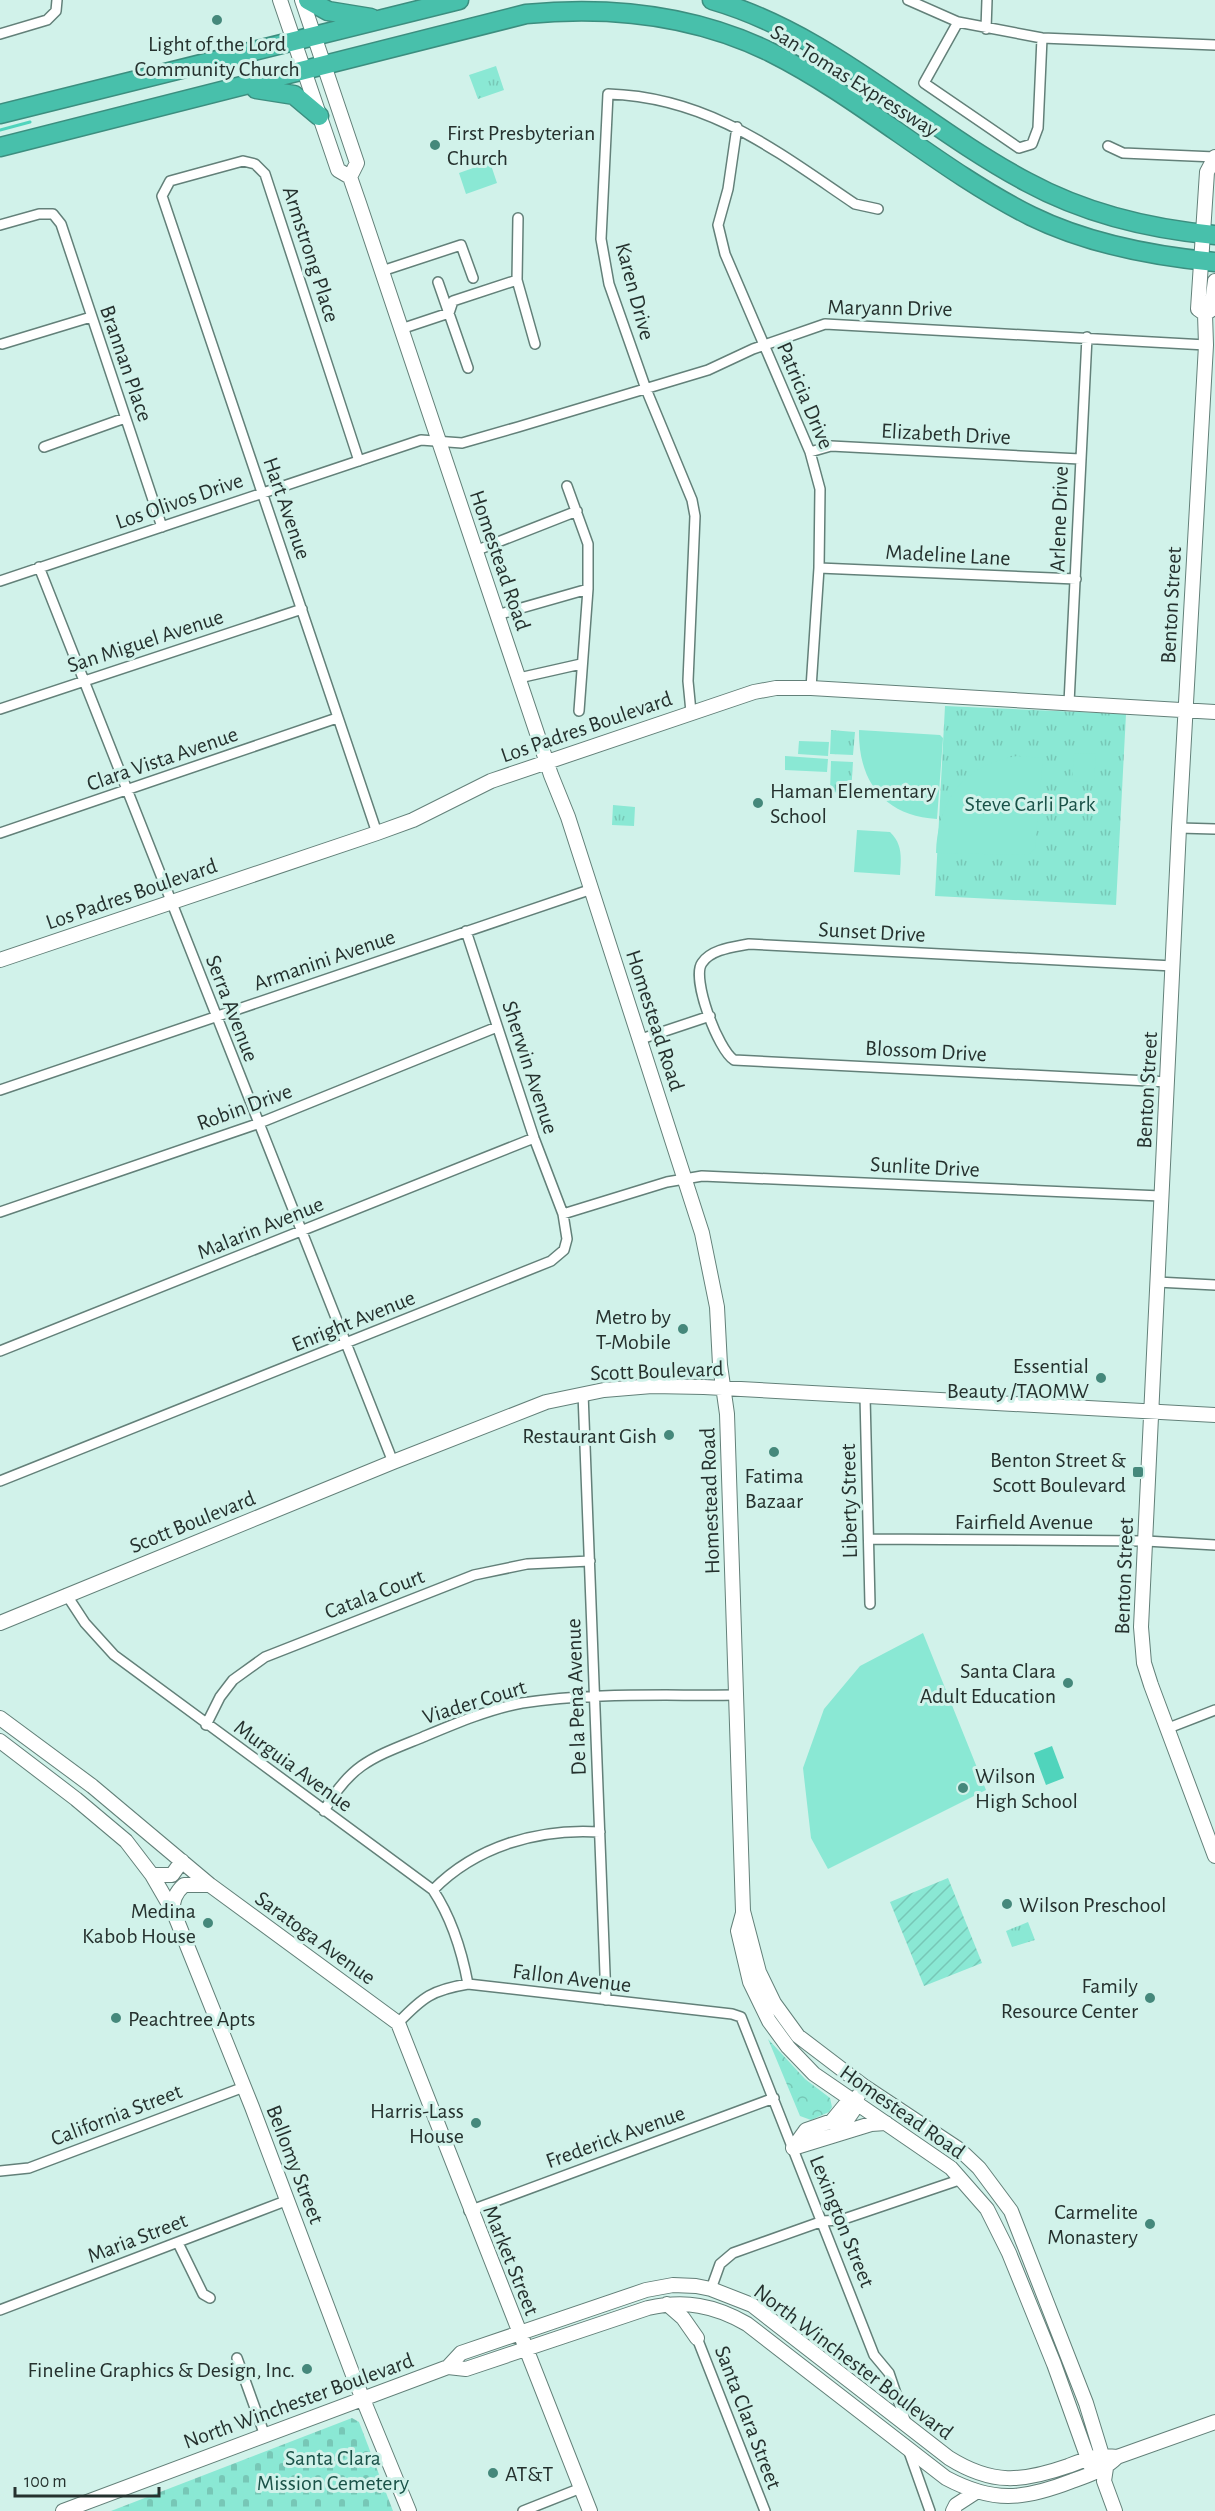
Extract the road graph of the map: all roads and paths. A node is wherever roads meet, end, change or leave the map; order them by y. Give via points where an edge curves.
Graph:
1 (57, 0) edge
2 (280, 0) edge
3 (302, 0) edge
4 (308, 0) edge
5 (459, 0) edge
6 (712, 0) edge
7 (908, 0) edge
8 (987, 0) edge
9 (379, 19) junction
10 (958, 22) junction
11 (986, 29) junction
12 (0, 34) edge
13 (314, 36) junction
14 (1042, 38) junction
15 (294, 41) junction
16 (1215, 45) edge
17 (324, 67) junction
18 (305, 72) junction
19 (242, 88) junction
20 (0, 114) edge
21 (319, 116) junction
22 (737, 127) junction
23 (1108, 146) dead end
24 (0, 147) edge
25 (1215, 157) edge
26 (350, 177) junction
27 (162, 196) joint
28 (878, 208) dead end
29 (518, 218) dead end
30 (0, 225) edge
31 (1209, 234) edge
32 (1208, 261) edge
33 (381, 271) junction
34 (473, 278) dead end
35 (517, 280) junction
36 (1215, 281) edge
37 (438, 282) dead end
38 (448, 313) junction
39 (1205, 314) junction
40 (90, 317) junction
41 (401, 329) junction
42 (1087, 337) junction
43 (2, 344) dead end
44 (535, 344) dead end
45 (764, 345) junction
46 (1210, 345) edge
47 (468, 368) dead end
48 (646, 389) junction
49 (125, 418) junction
50 (439, 442) junction
51 (44, 447) dead end
52 (810, 452) junction
53 (1080, 459) junction
54 (359, 461) junction
55 (567, 486) dead end
56 (262, 493) junction
57 (577, 511) junction
58 (162, 527) junction
59 (475, 551) junction
60 (39, 567) junction
61 (819, 568) junction
62 (1076, 579) junction
63 (0, 581) edge
64 (588, 590) junction
65 (302, 609) junction
66 (497, 615) junction
67 (581, 664) junction
68 (519, 678) junction
69 (83, 680) junction
70 (811, 688) junction
71 (1069, 703) junction
72 (0, 709) edge
73 (1185, 710) junction
74 (579, 711) dead end
75 (691, 712) junction
76 (1215, 712) edge
77 (337, 718) junction
78 (547, 761) junction
79 (126, 791) junction
80 (1179, 828) junction
81 (1215, 829) edge
82 (0, 833) edge
83 (377, 833) junction
84 (592, 890) junction
85 (170, 901) junction
86 (466, 931) junction
87 (0, 960) edge
88 (1173, 966) junction
89 (216, 1015) junction
90 (710, 1016) junction
91 (497, 1027) junction
92 (641, 1039) junction
93 (1168, 1082) junction
94 (0, 1090) edge
95 (258, 1124) junction
96 (534, 1138) junction
97 (686, 1178) junction
98 (1161, 1196) junction
99 (0, 1212) edge
100 (563, 1214) junction
101 (303, 1231) junction
102 (1156, 1282) junction
103 (1215, 1286) edge
104 (347, 1343) junction
105 (0, 1351) edge
106 (723, 1388) junction
107 (583, 1393) junction
108 (865, 1396) junction
109 (1151, 1412) junction
110 (1215, 1415) edge
111 (393, 1462) junction
112 (0, 1481) edge
113 (869, 1539) junction
114 (1146, 1541) junction
115 (1215, 1545) edge
116 (590, 1561) junction
117 (66, 1594) junction
118 (870, 1604) dead end
119 (0, 1623) edge
120 (737, 1695) junction
121 (594, 1697) junction
122 (1215, 1710) edge
123 (0, 1718) edge
124 (206, 1725) junction
125 (1166, 1729) junction
126 (0, 1741) edge
127 (324, 1811) junction
128 (600, 1832) junction
129 (1212, 1837) edge
130 (1215, 1856) edge
131 (182, 1862) junction
132 (152, 1875) junction
133 (210, 1885) junction
134 (433, 1890) junction
135 (743, 1911) junction
136 (174, 1913) junction
137 (468, 1984) junction
138 (606, 2000) junction
139 (398, 2023) junction
140 (747, 2028) joint
141 (244, 2087) junction
142 (865, 2087) junction
143 (774, 2098) junction
144 (854, 2103) junction
145 (886, 2123) junction
146 (837, 2134) junction
147 (793, 2148) junction
148 (0, 2171) edge
149 (962, 2179) junction
150 (288, 2200) junction
151 (469, 2211) junction
152 (823, 2221) junction
153 (178, 2243) junction
154 (711, 2289) junction
155 (210, 2298) dead end
156 (668, 2304) junction
157 (0, 2310) edge
158 (519, 2333) junction
159 (697, 2338) joint
160 (525, 2349) junction
161 (237, 2358) dead end
162 (448, 2367) junction
163 (364, 2397) junction
164 (1215, 2422) edge
165 (907, 2425) junction
166 (264, 2433) junction
167 (908, 2450) junction
168 (1101, 2454) junction
169 (1117, 2457) junction
170 (1087, 2459) junction
171 (1101, 2474) junction
172 (580, 2488) junction
173 (976, 2492) junction
174 (63, 2511) edge
175 (409, 2511) edge
176 (523, 2511) edge
177 (590, 2511) edge
178 (765, 2511) edge
179 (930, 2511) edge
180 (952, 2511) edge
181 (1115, 2511) edge

1 - 12 street via 56,11 47,20
2 - 15 main road, Homestead Road
3 - 13 main road, Homestead Road
4 - 9 highway via 328,11
5 - 9 highway
6 - 31 highway, San Tomas Expressway via 769,21 814,45 988,159 1054,196 1111,217
7 - 10 street
8 - 11 street
9 - 13 highway
10 - 11 street
10 - 14 street via 924,83 1018,148 1032,144 1038,128
11 - 14 street
13 - 15 highway
13 - 17 main road, Homestead Road
14 - 16 street
15 - 18 main road, Homestead Road
15 - 20 highway
17 - 18 highway, San Tomas Expressway
17 - 26 main road, Homestead Road via 357,164
17 - 32 highway, San Tomas Expressway via 526,14 609,11 692,24 769,52 1032,216 1102,243
18 - 19 highway, San Tomas Expressway
18 - 21 main road, Homestead Road
19 - 21 highway via 289,93
19 - 24 highway, San Tomas Expressway
21 - 26 main road, Homestead Road via 338,170
22 - 28 street, Karen Drive via 855,204
22 - 45 street, Patricia Drive via 718,231
22 - 48 street, Karen Drive via 685,105 608,94 601,239 609,284
23 - 25 street via 1124,153
25 - 31 main road, Benton Street via 1207,172
26 - 33 main road, Homestead Road
27 - 54 street, Armstrong Place via 170,181 243,161 261,168
27 - 56 street, Hart Avenue
29 - 35 street
30 - 40 street, Brannan Place via 53,214 61,224
31 - 32 main road, Benton Street
32 - 39 main road, Benton Street via 1198,309
33 - 34 street via 461,245
33 - 41 main road, Homestead Road
35 - 38 street via 453,302
35 - 44 street
36 - 39 main road, Benton Street via 1212,310
37 - 38 street
38 - 41 street
38 - 47 street
39 - 46 main road, Benton Street
40 - 43 street
40 - 49 street, Brannan Place
41 - 50 main road, Homestead Road
42 - 45 street, Maryann Drive via 825,324
42 - 46 street, Maryann Drive
42 - 53 street, Arlene Drive
45 - 48 street, Maryann Drive via 708,370
45 - 52 street, Patricia Drive
46 - 73 main road, Benton Street
48 - 50 street, Maryann Drive via 464,443
48 - 75 street, Karen Drive via 695,516 688,681
49 - 51 street
49 - 58 street, Brannan Place
50 - 54 street, Los Olivos Drive via 421,440
50 - 59 main road, Homestead Road
52 - 53 street, Elizabeth Drive via 831,446
52 - 61 street, Patricia Drive via 820,489
53 - 62 street, Arlene Drive
54 - 56 street, Los Olivos Drive
55 - 57 street
56 - 58 street, Los Olivos Drive
56 - 65 street, Hart Avenue
57 - 59 street
57 - 64 street via 588,544
58 - 60 street, Los Olivos Drive
59 - 66 main road, Homestead Road
60 - 63 street, Los Olivos Drive
60 - 69 street, Serra Avenue
61 - 62 street, Madeline Lane
61 - 70 street, Patricia Drive
62 - 71 street, Arlene Drive
64 - 66 street
64 - 67 street
65 - 69 street, San Miguel Avenue
65 - 77 street, Hart Avenue
66 - 68 main road, Homestead Road
67 - 68 street
67 - 74 street
68 - 78 main road, Homestead Road
69 - 72 street, San Miguel Avenue
69 - 79 street, Serra Avenue
70 - 71 main road, Los Padres Boulevard
70 - 75 main road, Los Padres Boulevard via 753,692
71 - 73 main road, Los Padres Boulevard
73 - 76 main road, Los Padres Boulevard
73 - 80 main road, Benton Street
75 - 78 main road, Los Padres Boulevard
77 - 79 street, Clara Vista Avenue
77 - 83 street, Hart Avenue
78 - 83 main road, Los Padres Boulevard via 491,781 413,820
78 - 84 main road, Homestead Road
79 - 82 street, Clara Vista Avenue
79 - 85 street, Serra Avenue
80 - 81 street
80 - 88 main road, Benton Street
83 - 85 main road, Los Padres Boulevard
84 - 86 street, Armanini Avenue
84 - 92 main road, Homestead Road
85 - 87 main road, Los Padres Boulevard
85 - 89 street, Serra Avenue
86 - 89 street, Armanini Avenue
86 - 91 street, Sherwin Avenue
88 - 90 street, Sunset Drive via 749,944 717,952 703,961 697,974
88 - 93 main road, Benton Street
89 - 94 street, Armanini Avenue
89 - 95 street, Serra Avenue
90 - 92 street
90 - 93 street, Blossom Drive via 728,1057 743,1061
91 - 95 street, Robin Drive
91 - 96 street, Sherwin Avenue
92 - 97 main road, Homestead Road
93 - 98 main road, Benton Street
95 - 99 street, Robin Drive
95 - 101 street, Serra Avenue
96 - 100 street, Sherwin Avenue
96 - 101 street, Malarin Avenue
97 - 98 street, Sunlite Drive via 717,1176
97 - 100 street
97 - 106 main road, Homestead Road via 713,1276
98 - 102 main road, Benton Street
100 - 104 street, Enright Avenue via 567,1239 564,1250 551,1261
101 - 104 street, Serra Avenue
101 - 105 street, Malarin Avenue
102 - 103 street
102 - 109 main road, Benton Street
104 - 111 street, Serra Avenue
104 - 112 street, Enright Avenue
106 - 107 main road, Scott Boulevard via 652,1386
106 - 108 main road, Scott Boulevard
106 - 120 main road, Homestead Road
107 - 111 main road, Scott Boulevard via 546,1402
107 - 116 street, De la Pena Avenue
108 - 109 main road, Scott Boulevard
108 - 113 street, Liberty Street
109 - 110 main road, Scott Boulevard
109 - 114 main road, Benton Street
111 - 117 main road, Scott Boulevard
113 - 114 street, Fairfield Avenue
113 - 118 street, Liberty Street
114 - 115 street, Fairfield Avenue
114 - 125 main road, Benton Street via 1141,1644
116 - 121 street, De la Pena Avenue
116 - 124 street, Catala Court via 527,1564 474,1575 265,1657 233,1680
117 - 119 main road, Scott Boulevard
117 - 124 street, Murguia Avenue via 114,1656
120 - 121 street, Viader Court
120 - 135 main road, Homestead Road
121 - 127 street, Viader Court via 520,1703 450,1725 374,1757 345,1779
121 - 128 street, De la Pena Avenue
122 - 125 street
123 - 131 main road, Saratoga Avenue via 92,1786
124 - 127 street, Murguia Avenue
125 - 129 main road, Benton Street
126 - 132 main road, Bellomy Street via 126,1842
127 - 134 street, Murguia Avenue
128 - 134 street via 535,1836 476,1856 450,1872
128 - 138 street, De la Pena Avenue
129 - 130 main road, Benton Street
131 - 132 main road via 172,1875
131 - 133 main road, Saratoga Avenue
132 - 136 main road, Bellomy Street
133 - 136 main road via 192,1883 180,1888 172,1903
133 - 139 main road, Saratoga Avenue
134 - 137 street, Murguia Avenue via 443,1905
135 - 142 main road, Homestead Road via 759,1971 774,2003 798,2036
135 - 144 main road, Homestead Road via 738,1931 742,1954 750,1982 769,2021 814,2074
136 - 141 main road, Bellomy Street
137 - 138 street, Fallon Avenue
137 - 139 street, Fallon Avenue via 425,1996
138 - 140 street, Fallon Avenue via 732,2014 741,2017
139 - 151 main road, Market Street
140 - 143 street, Lexington Street
141 - 148 street, California Street via 29,2168
141 - 150 main road, Bellomy Street
142 - 144 main road
142 - 168 main road, Homestead Road via 960,2150 979,2168 1011,2211 1069,2355
143 - 147 street, Lexington Street
143 - 151 street, Frederick Avenue
144 - 145 main road, Homestead Road
144 - 146 main road
144 - 147 main road via 846,2104 832,2121 806,2130
145 - 146 main road
145 - 149 main road, Homestead Road
146 - 147 main road
147 - 152 street, Lexington Street
149 - 152 street via 841,2220
149 - 170 main road, Homestead Road via 987,2209 1005,2245 1054,2364
150 - 153 street, Maria Street
150 - 163 main road, Bellomy Street
151 - 158 main road, Market Street
152 - 154 street via 728,2256 720,2264
152 - 165 street, Lexington Street via 874,2355 889,2373
153 - 155 street via 203,2294
153 - 157 street, Maria Street
154 - 158 main road, North Winchester Boulevard via 673,2285 646,2290
154 - 165 main road, North Winchester Boulevard via 766,2314
156 - 159 main road
156 - 160 main road, North Winchester Boulevard
156 - 167 main road, North Winchester Boulevard via 708,2307 747,2324
158 - 160 main road, Market Street
158 - 162 main road, North Winchester Boulevard via 461,2353
159 - 178 street, Santa Clara Street
160 - 162 main road, North Winchester Boulevard via 466,2369
160 - 172 main road, Market Street
161 - 166 street
162 - 163 main road, North Winchester Boulevard
163 - 166 main road, North Winchester Boulevard
163 - 175 main road, Bellomy Street
164 - 169 main road
165 - 170 main road, North Winchester Boulevard via 964,2468 996,2478 1041,2475
166 - 174 main road, North Winchester Boulevard
167 - 173 main road, North Winchester Boulevard via 946,2478
167 - 179 street
168 - 169 main road
168 - 170 main road, North Winchester Boulevard
168 - 171 main road, Homestead Road
169 - 171 main road
170 - 171 main road, Homestead Road
171 - 173 main road, North Winchester Boulevard via 1020,2497
171 - 181 main road, Homestead Road
172 - 176 street
172 - 177 main road, Market Street
173 - 180 main road

